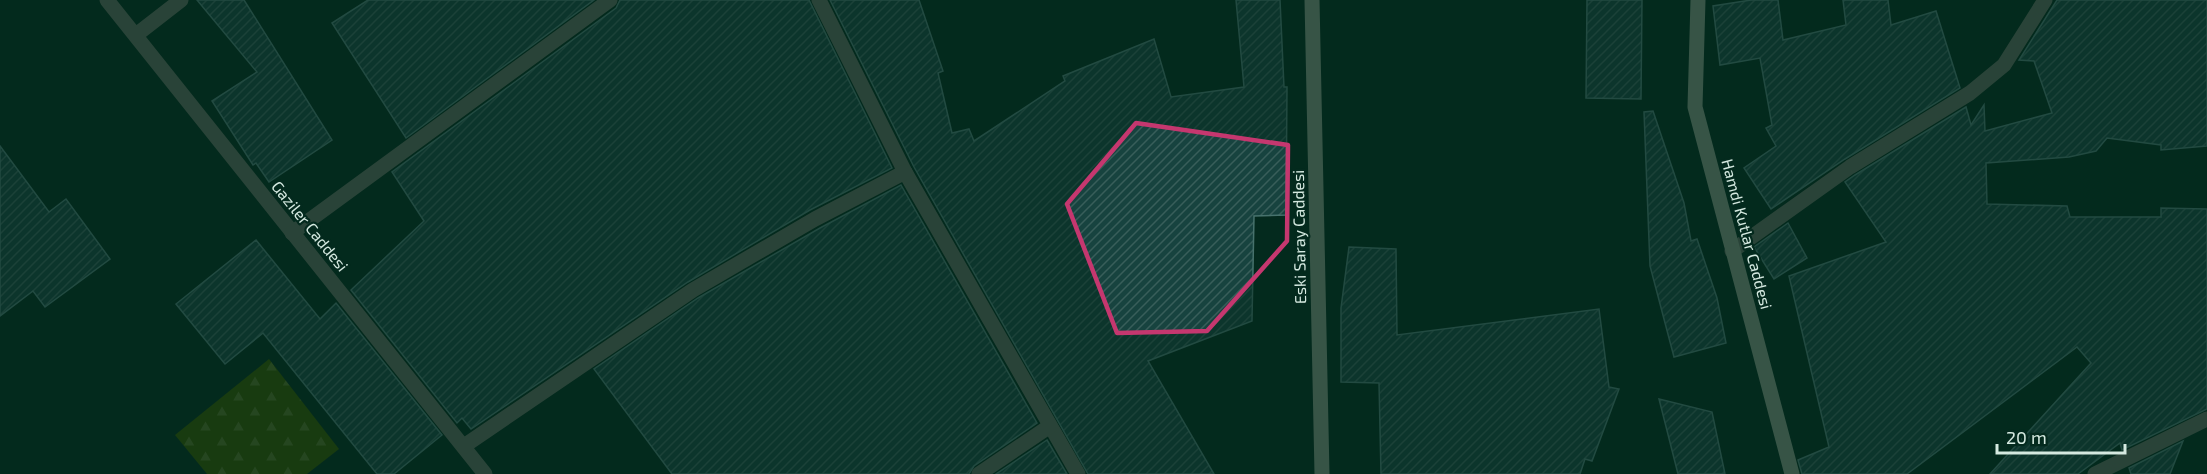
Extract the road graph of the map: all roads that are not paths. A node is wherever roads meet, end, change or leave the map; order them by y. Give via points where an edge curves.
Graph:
1 (107, 0) edge
2 (181, 0) edge
3 (610, 0) edge
4 (819, 0) edge
5 (1312, 0) edge
6 (1698, 0) edge
7 (2045, 0) edge
8 (136, 35) junction
9 (905, 172) junction
10 (292, 233) junction
11 (1732, 251) junction
12 (2207, 419) edge
13 (1050, 426) junction
14 (464, 446) junction
15 (485, 474) edge
16 (979, 474) edge
17 (1078, 474) edge
18 (1322, 474) edge
19 (1792, 474) edge
20 (2094, 474) edge

1 - 8 street, Gaziler Caddesi
2 - 8 street
3 - 10 street
4 - 9 street
5 - 18 street, Eski Saray Caddesi
6 - 11 street, Hamdi Kutlar Caddesi via 1695,107
7 - 11 street via 2004,65 1978,86 1850,167
8 - 10 street, Gaziler Caddesi
9 - 13 street
9 - 14 street via 693,290
10 - 14 street, Gaziler Caddesi
11 - 19 street, Hamdi Kutlar Caddesi
12 - 20 street
13 - 16 street
13 - 17 street
14 - 15 street, Gaziler Caddesi

